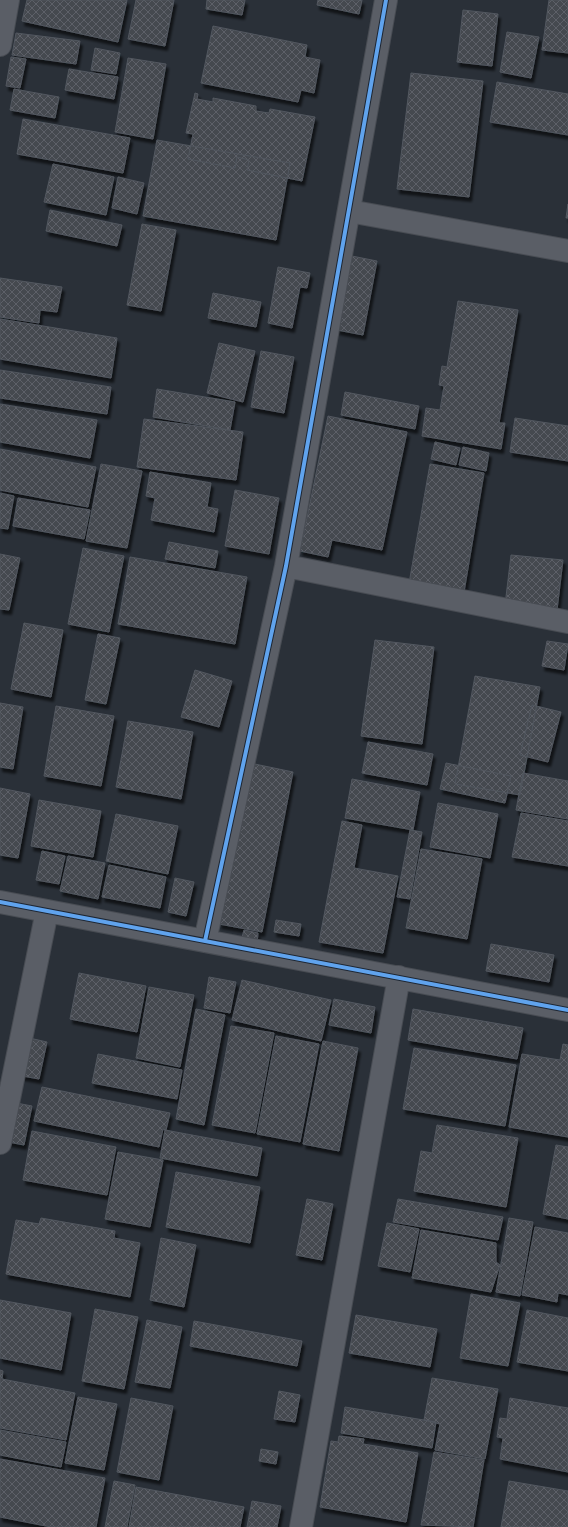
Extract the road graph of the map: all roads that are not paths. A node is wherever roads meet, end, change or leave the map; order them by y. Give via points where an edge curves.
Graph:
1 (8, 0) edge
2 (386, 0) edge
3 (0, 45) edge
4 (349, 211) junction
5 (568, 251) edge
6 (286, 566) junction
7 (568, 622) edge
8 (0, 902) edge
9 (47, 911) junction
10 (205, 941) junction
11 (399, 977) junction
12 (568, 1010) edge
13 (0, 1143) edge
14 (302, 1527) edge

1 - 3 street
2 - 4 street
4 - 5 street
4 - 6 street
6 - 7 street
6 - 10 street
8 - 9 street
9 - 10 street
9 - 13 street
10 - 11 street
11 - 12 street
11 - 14 street

